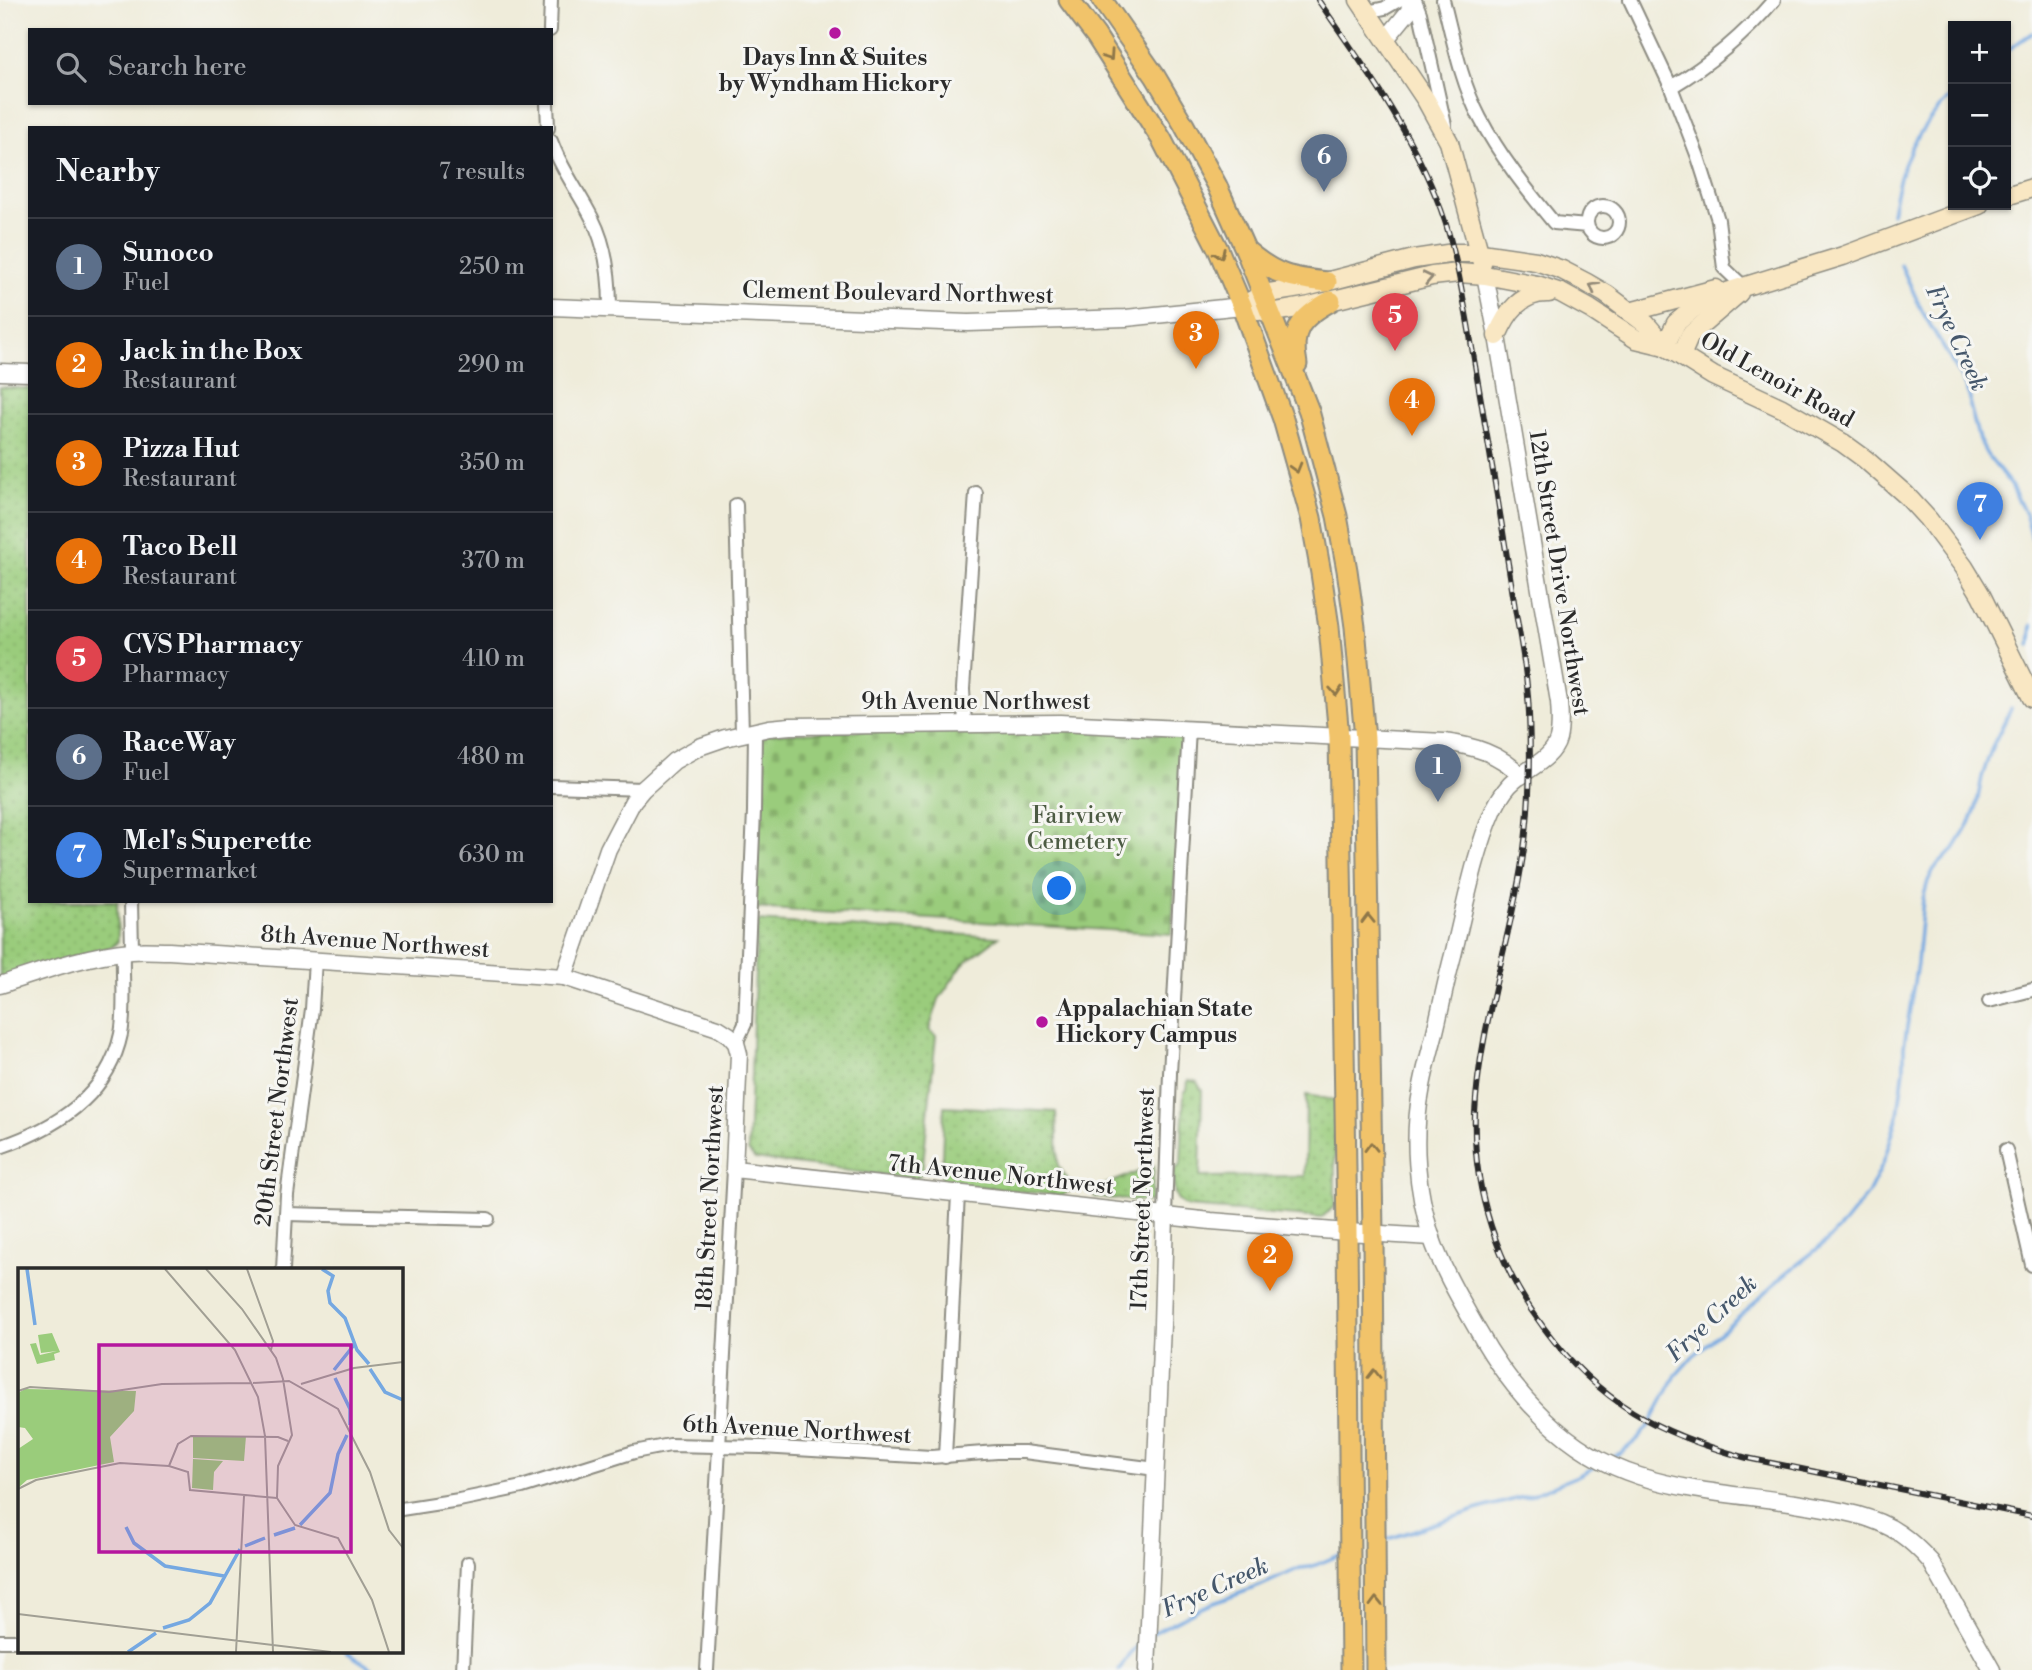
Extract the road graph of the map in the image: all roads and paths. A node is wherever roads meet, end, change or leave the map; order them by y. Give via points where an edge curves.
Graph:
1 (551, 0) edge
2 (1069, 0) edge
3 (1102, 0) edge
4 (1399, 0) edge
5 (1413, 0) edge
6 (1443, 0) edge
7 (1630, 0) edge
8 (1774, 0) edge
9 (1363, 6) edge
10 (550, 28) edge
11 (1386, 39) junction
12 (1671, 86) junction
13 (547, 105) edge
14 (548, 126) edge
15 (1449, 142) junction
16 (553, 146) edge
17 (2032, 188) edge
18 (2011, 194) edge
19 (1966, 210) edge
20 (1587, 226) dead end
21 (1246, 251) junction
22 (1480, 253) junction
23 (1356, 274) junction
24 (1485, 275) junction
25 (1744, 286) junction
26 (1329, 292) junction
27 (1366, 292) junction
28 (1263, 293) junction
29 (1561, 293) junction
30 (1242, 306) junction
31 (553, 307) edge
32 (610, 308) junction
33 (1630, 312) junction
34 (1270, 313) junction
35 (1497, 336) junction
36 (1665, 346) junction
37 (1681, 356) junction
38 (0, 372) edge
39 (28, 373) edge
40 (1303, 396) junction
41 (976, 493) dead end
42 (736, 505) dead end
43 (2032, 698) edge
44 (965, 724) junction
45 (1189, 729) junction
46 (748, 732) junction
47 (1339, 737) junction
48 (1365, 739) junction
49 (1521, 776) junction
50 (553, 786) edge
51 (643, 789) junction
52 (131, 903) edge
53 (128, 952) junction
54 (315, 961) junction
55 (564, 977) junction
56 (0, 985) edge
57 (2032, 990) edge
58 (1989, 1001) dead end
59 (736, 1043) junction
60 (0, 1147) edge
61 (2006, 1150) dead end
62 (734, 1169) junction
63 (958, 1194) junction
64 (2026, 1206) edge
65 (286, 1214) junction
66 (1165, 1215) junction
67 (488, 1219) dead end
68 (1347, 1232) junction
69 (1373, 1233) junction
70 (1432, 1237) junction
71 (2032, 1265) edge
72 (283, 1268) edge
73 (720, 1445) junction
74 (945, 1457) junction
75 (1156, 1469) junction
76 (402, 1509) edge
77 (468, 1563) dead end
78 (0, 1641) edge
79 (18, 1641) edge
80 (463, 1670) edge
81 (707, 1670) edge
82 (1147, 1670) edge
83 (1351, 1670) edge
84 (1376, 1670) edge
85 (1992, 1670) edge

1 - 10 street
2 -> 30 highway via 1162,139
3 - 21 highway via 1184,125
4 - 9 street via 1385,8
5 - 11 street
5 - 15 street via 1420,13
6 - 20 street via 1468,87 1493,141 1554,223
7 - 12 street
8 - 12 street via 1708,62
9 - 11 main road
11 - 15 main road
12 - 25 street via 1713,201 1724,268
13 - 14 street
15 - 22 main road
16 - 32 street via 593,219 606,254
17 - 18 main road
19 - 25 main road via 1843,256
21 - 26 highway via 1264,266
21 - 28 highway
22 - 23 main road, Clement Boulevard Northwest via 1414,259
22 - 24 main road, 12th Street Drive Northwest
33 -> 22 main road, Old Lenoir Road via 1562,270 1536,261
23 - 26 main road, Clement Boulevard Northwest
23 - 27 street
27 -> 24 main road, Clement Boulevard Northwest via 1432,276
24 - 29 main road, Old Lenoir Road
24 - 35 street, 12th Street Drive Northwest
25 - 33 main road
25 - 36 main road via 1693,309 1676,323
25 - 37 main road via 1690,335
26 - 27 main road, Clement Boulevard Northwest
26 - 28 main road, Clement Boulevard Northwest via 1306,287
26 - 34 main road, Clement Boulevard Northwest
26 - 40 highway via 1295,336
28 - 30 main road, Clement Boulevard Northwest
28 - 34 highway
29 - 35 main road via 1537,292 1525,298 1509,313
29 - 36 main road, Old Lenoir Road via 1636,339
30 - 32 street, Clement Boulevard Northwest via 1126,317 968,323
30 - 34 main road, Clement Boulevard Northwest
30 -> 47 highway via 1283,419 1311,518 1329,627
31 - 32 street, Clement Boulevard Northwest
33 - 36 main road, Old Lenoir Road
34 - 40 highway
35 - 49 street, 12th Street Drive Northwest via 1559,702 1554,748
36 - 37 main road, Old Lenoir Road
37 - 43 main road, Old Lenoir Road via 1834,437 1906,495 1964,567
38 - 39 street
40 - 48 highway via 1337,516 1355,627
41 - 44 street via 963,689
42 - 46 street, 18th Street Northwest
44 - 45 street, 9th Avenue Northwest
44 - 46 street, 9th Avenue Northwest via 790,726
45 - 47 street, 9th Avenue Northwest
45 - 66 street, 17th Street Northwest
46 - 51 street, 9th Avenue Northwest via 687,754
46 - 59 street, 18th Street Northwest via 754,811 744,1024
47 - 48 street, 9th Avenue Northwest
47 - 68 highway
48 - 49 street, 9th Avenue Northwest via 1464,744 1499,757
69 -> 48 highway
49 - 70 street, 12th Street Drive Northwest via 1507,787 1488,826 1421,1090 1416,1150
50 - 51 street
51 - 55 street, 9th Avenue Northwest via 608,849
52 - 53 street
53 - 54 street, 8th Avenue Northwest
53 - 56 street, 8th Avenue Northwest via 67,964
53 - 60 street via 121,1032 98,1086 53,1125
54 - 55 street, 8th Avenue Northwest
54 - 65 street, 20th Street Northwest
55 - 59 street, 8th Avenue Northwest via 718,1028
57 - 58 street
59 - 62 street, 18th Street Northwest via 740,1063
61 - 64 street
62 - 63 street, 7th Avenue Northwest
62 - 73 street, 18th Street Northwest
63 - 66 street, 7th Avenue Northwest
63 - 74 street
64 - 71 street
65 - 67 street
65 - 72 street, 20th Street Northwest
66 - 68 street, 7th Avenue Northwest
66 - 75 street, 17th Street Northwest
68 - 69 street, 7th Avenue Northwest
68 - 83 highway
69 - 70 street, 7th Avenue Northwest
84 -> 69 highway
70 - 85 street, 12th Street Drive Northwest via 1459,1297 1506,1374 1562,1435 1591,1455 1639,1476 1835,1510 1896,1531 1931,1562
73 - 74 street, 6th Avenue Northwest
73 - 76 street, 6th Avenue Northwest via 652,1448 522,1487
73 - 81 street, 18th Street Northwest
74 - 75 street, 6th Avenue Northwest via 1024,1452
75 - 82 street, 17th Street Northwest
77 - 80 street
78 - 79 street

